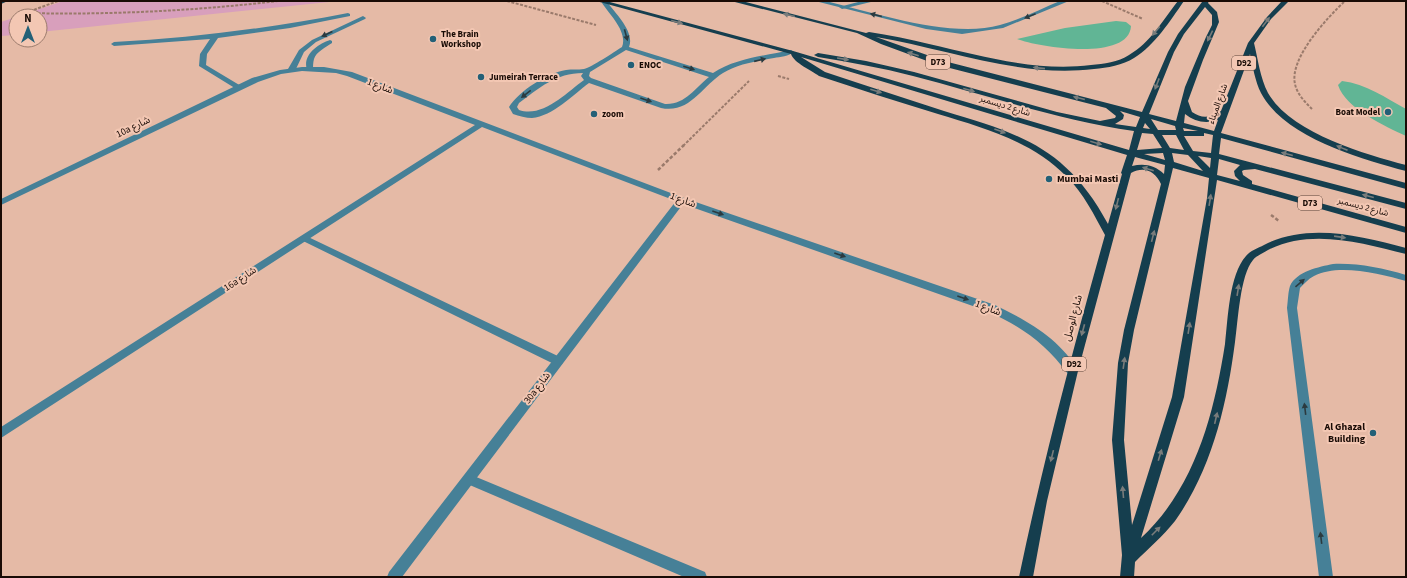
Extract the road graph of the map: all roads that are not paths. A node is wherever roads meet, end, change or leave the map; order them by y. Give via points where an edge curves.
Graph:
1 (734, 1) edge
2 (818, 1) edge
3 (872, 1) edge
4 (1066, 1) edge
5 (1181, 1) edge
6 (1286, 1) edge
7 (602, 2) edge
8 (1205, 2) edge
9 (842, 7) junction
10 (348, 15) dead end
11 (363, 18) dead end
12 (859, 32) junction
13 (215, 37) junction
14 (330, 42) dead end
15 (1251, 43) junction
16 (114, 44) dead end
17 (625, 48) junction
18 (791, 52) junction
19 (310, 68) junction
20 (292, 69) junction
21 (587, 72) junction
22 (276, 73) joint
23 (714, 76) junction
24 (588, 80) junction
25 (238, 88) junction
26 (1185, 102) junction
27 (1098, 103) junction
28 (1224, 112) junction
29 (1144, 115) junction
30 (1090, 122) junction
31 (480, 125) junction
32 (1179, 125) junction
33 (1138, 131) junction
34 (1158, 133) junction
35 (1180, 134) junction
36 (1217, 134) junction
37 (1167, 150) junction
38 (1190, 152) junction
39 (1131, 153) junction
40 (1216, 156) junction
41 (1170, 164) junction
42 (1406, 168) edge
43 (1272, 170) junction
44 (1125, 173) junction
45 (1214, 176) junction
46 (1166, 185) junction
47 (1406, 186) edge
48 (1271, 192) junction
49 (681, 200) junction
50 (1, 202) edge
51 (1406, 206) edge
52 (1406, 230) edge
53 (1109, 235) junction
54 (304, 238) junction
55 (1406, 250) edge
56 (1406, 278) edge
57 (558, 361) junction
58 (1072, 371) junction
59 (1, 433) edge
60 (469, 479) junction
61 (1128, 559) junction
62 (394, 577) edge
63 (700, 577) edge
64 (1026, 577) edge
65 (1127, 577) edge
66 (1326, 577) edge

12 -> 1 main road, D73
2 - 9 street
3 - 9 street
4 -> 9 street via 1001,27 962,32 926,27
5 -> 12 main road via 1134,55 1118,63 1092,68 1045,69 1016,66 925,44
15 -> 6 main road, شارع الميناء / D92 via 1269,18
7 -> 17 street via 626,32 628,40
7 -> 18 main road, شارع 2 ديسمبر / D73
8 -> 26 main road via 1214,13 1216,24 1199,60
8 -> 29 main road, D92 via 1177,40
10 - 13 street via 283,28
11 -> 20 street via 314,40 301,51
27 -> 12 main road, D73 via 941,63
13 - 16 street
13 - 25 street via 203,55 203,66
14 - 19 street via 312,56
15 - 28 main road, شارع الميناء / D92
42 -> 15 main road via 1366,158 1312,134 1291,120 1275,107 1265,94
17 - 21 street
17 -> 23 street
23 -> 18 street via 738,65
18 -> 30 main road via 894,69
18 -> 39 main road, شارع 2 ديسمبر / D73
18 -> 53 main road via 822,74 980,124 1025,142 1046,154 1076,180 1095,206
19 - 20 street, شارع 1
19 - 31 street, شارع 1 via 328,68 350,74
20 - 22 street, شارع 1
21 - 24 street via 585,76
21 -> 24 street via 567,72 549,77 513,107 516,112 524,115 544,112
22 - 25 street, 10a شارع
24 -> 23 street via 669,108 684,104
25 - 50 street, 10a شارع
26 - 28 main road via 1188,113 1200,119 1213,119
26 - 32 main road
27 - 29 main road, D73
27 - 30 main road via 1116,111 1120,115 1119,119 1114,122
28 - 36 main road, شارع الميناء / D92
29 - 32 main road, D73
29 - 33 main road, شارع الوصل / D92
29 - 34 main road
30 - 33 main road
31 - 49 street, شارع 1
31 - 54 street, 16a شارع
32 - 35 main road
32 - 36 main road, D73
33 - 34 main road
33 - 39 main road, شارع الوصل / D92
34 - 35 main road
34 - 37 main road
35 - 36 main road
35 - 38 main road
36 - 40 main road, D92
47 -> 36 main road, D73
37 - 38 main road
37 - 39 main road
37 - 41 main road
38 - 40 main road
38 - 45 main road
39 - 41 main road, شارع 2 ديسمبر / D73
39 - 44 main road, شارع الوصل / D92
40 - 43 main road
40 - 45 main road, D92
41 - 45 main road, شارع 2 ديسمبر / D73
41 - 46 main road
43 - 48 main road via 1251,166 1242,167 1238,171 1245,182
51 -> 43 main road
46 -> 44 main road via 1159,173 1152,169 1134,167
44 -> 53 main road, شارع الوصل / D92
45 - 48 main road, شارع 2 ديسمبر / D73
61 -> 45 main road, D92 via 1178,397
61 -> 46 main road via 1118,440 1120,393 1129,330
48 - 52 main road, شارع 2 ديسمبر / D73
49 - 57 street, 30a شارع
49 -> 58 street, شارع 1 via 1003,313 1038,333 1057,351
53 -> 58 main road, شارع الوصل / D92
54 - 57 street
54 - 59 street, 16a شارع
61 -> 55 main road via 1168,519 1203,456 1222,394 1240,279 1250,258 1270,244 1299,236 1333,236
66 -> 56 street via 1292,308 1295,287 1311,273 1338,267 1364,268
57 - 60 street, 30a شارع
58 -> 64 main road, شارع الوصل / D92
60 - 62 street, 30a شارع
60 - 63 street
61 - 65 main road, D92

